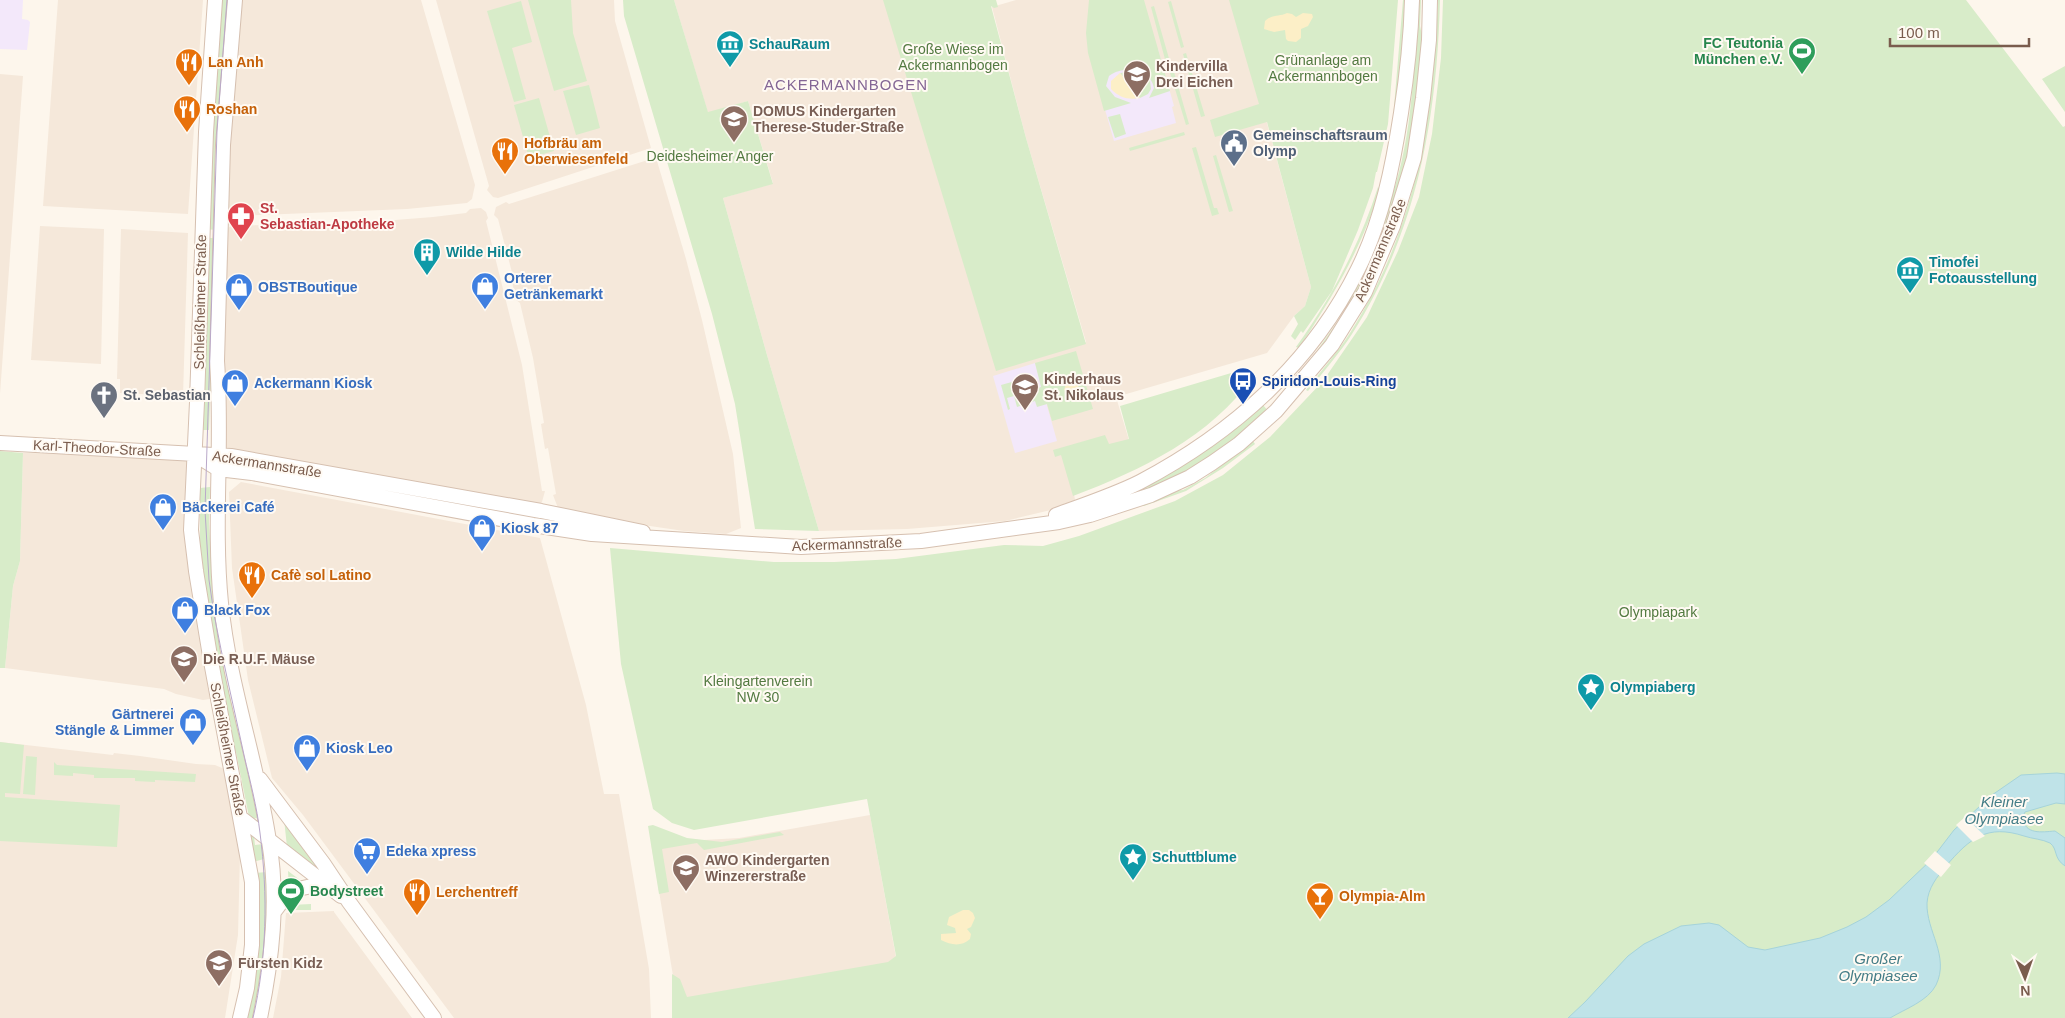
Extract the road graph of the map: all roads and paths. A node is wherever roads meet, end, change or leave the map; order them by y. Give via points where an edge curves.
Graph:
1 (215, 0) edge
2 (235, 0) edge
3 (1412, 0) edge
4 (1430, 0) edge
5 (0, 442) edge
6 (194, 454) junction
7 (218, 455) junction
8 (218, 469) junction
9 (1032, 524) junction
10 (660, 538) junction
11 (255, 772) junction
12 (241, 818) junction
13 (269, 841) junction
14 (327, 885) junction
15 (349, 902) junction
16 (274, 912) junction
17 (240, 1018) edge
18 (260, 1018) edge
19 (434, 1018) edge

1 - 6 main road, Schleißheimer Straße via 206,132
2 - 7 main road, Schleißheimer Straße via 223,144 217,361
3 - 9 main road, Ackermannstraße via 1409,64 1394,157 1372,236 1330,318 1312,343 1273,388 1193,451 1139,482
4 - 9 main road, Ackermannstraße via 1423,98 1414,158 1404,194 1365,292 1332,345 1276,411 1212,464 1173,485 1126,504 1059,522
5 - 6 main road, Karl-Theodor-Straße
6 - 7 main road, Ackermannstraße
6 - 8 main road, Ackermannstraße
6 - 12 main road, Schleißheimer Straße via 192,548
7 - 8 main road, Schleißheimer Straße
7 - 10 main road, Ackermannstraße via 555,514 634,529
8 - 10 main road, Ackermannstraße via 559,529
8 - 11 main road, Schleißheimer Straße via 217,548 221,605
9 - 10 main road, Ackermannstraße via 955,537 839,546 775,546
11 - 13 main road, Schleißheimer Straße
11 - 15 main road via 270,796 324,863
12 - 13 main road
12 - 17 main road, Schleißheimer Straße via 254,911 250,966
13 - 14 main road
13 - 16 main road, Schleißheimer Straße
14 - 15 main road
14 - 16 main road via 304,886 293,891
15 - 19 main road
16 - 18 main road, Schleißheimer Straße via 270,962

